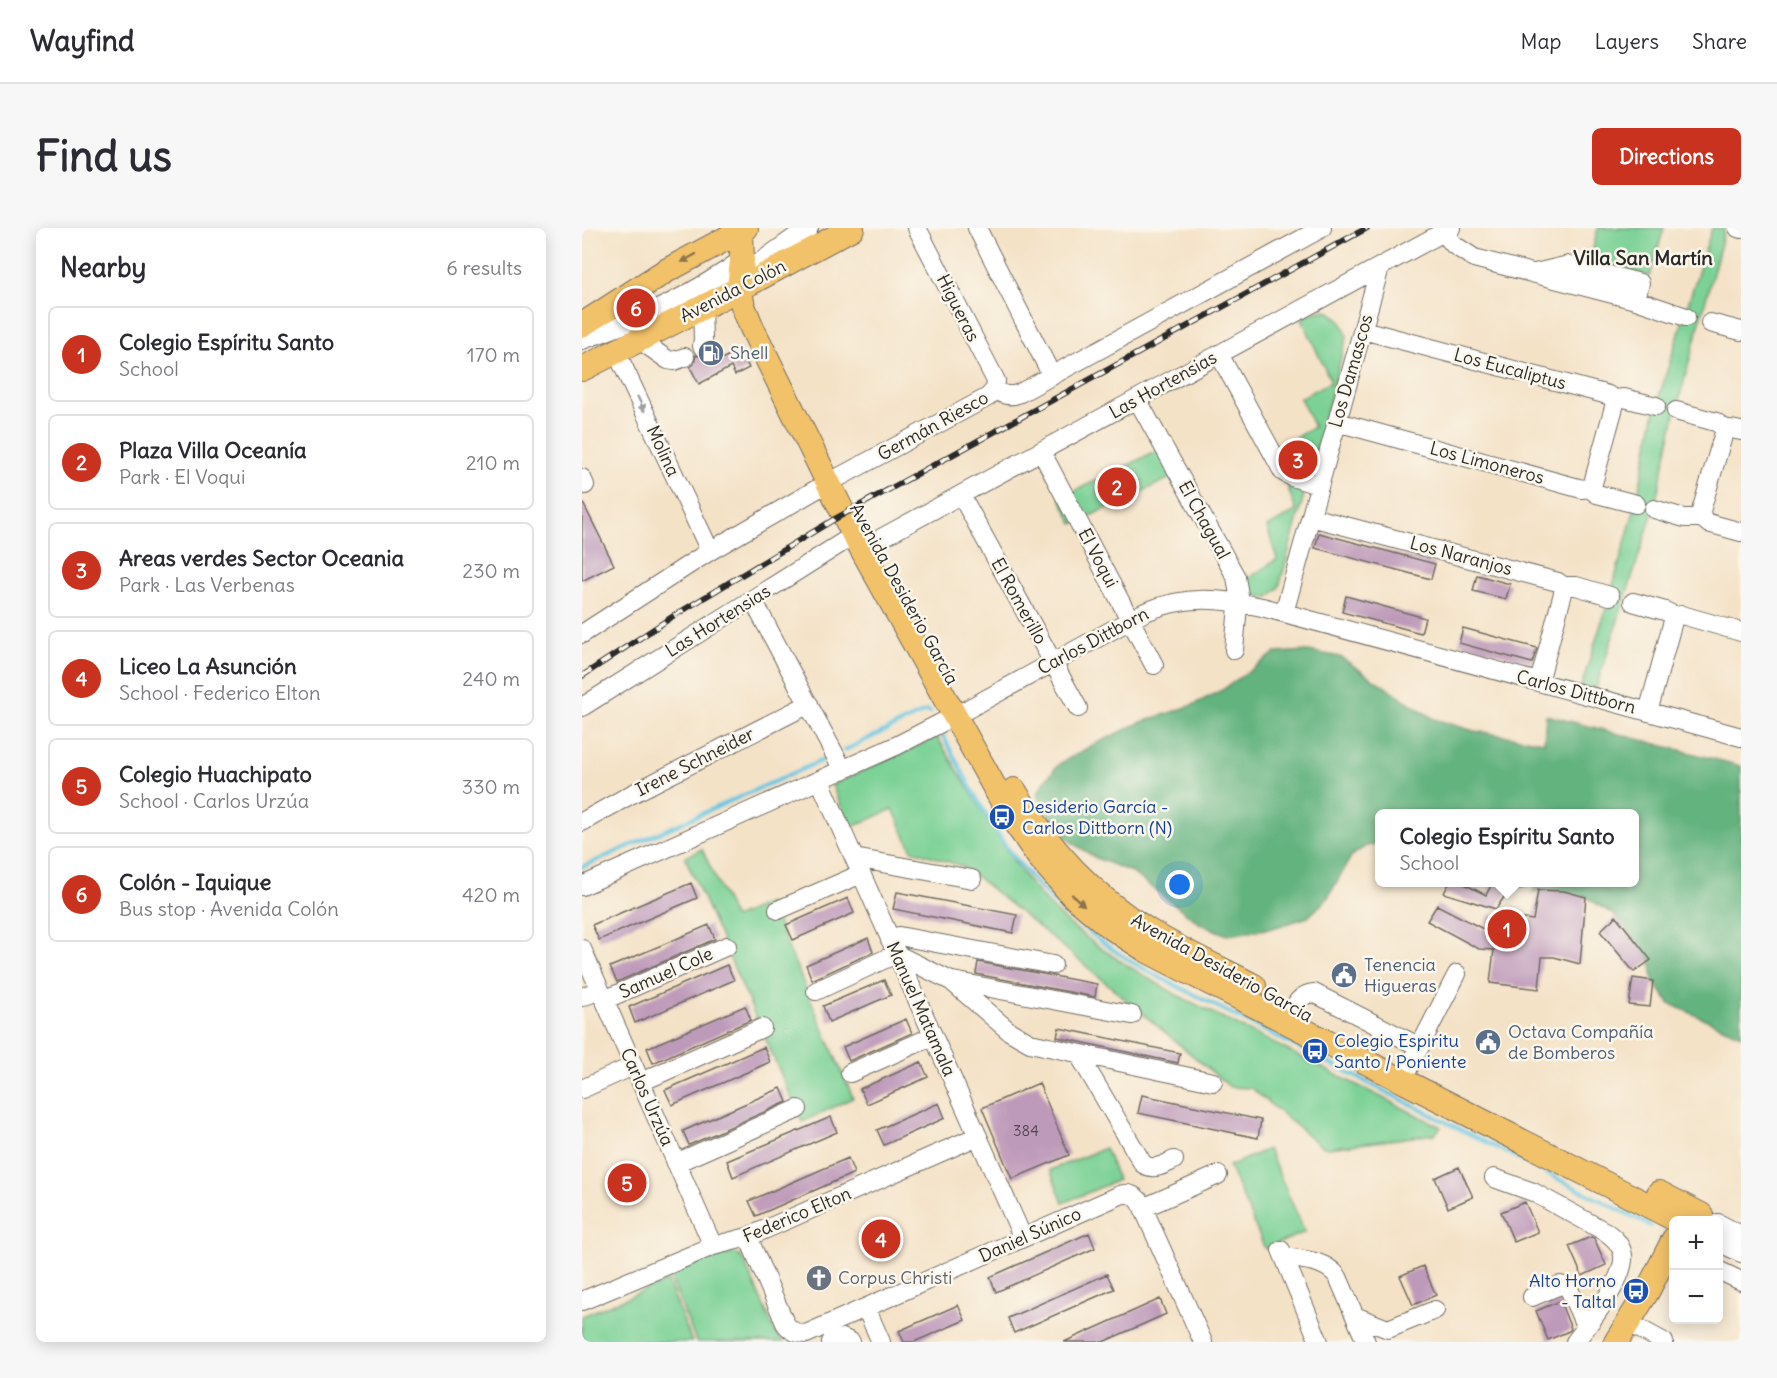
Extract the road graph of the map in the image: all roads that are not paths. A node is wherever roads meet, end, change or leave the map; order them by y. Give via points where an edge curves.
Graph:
1 (792, 228) edge
2 (809, 228) edge
3 (852, 228) edge
4 (917, 228) edge
5 (977, 228) edge
6 (1322, 228) edge
7 (743, 229) edge
8 (1447, 230) edge
9 (1380, 267) junction
10 (744, 275) junction
11 (702, 306) junction
12 (1686, 317) dead end
13 (1710, 323) dead end
14 (582, 325) edge
15 (1363, 330) junction
16 (1741, 331) edge
17 (638, 339) junction
18 (582, 340) edge
19 (702, 346) dead end
20 (616, 351) junction
21 (1219, 354) junction
22 (685, 357) dead end
23 (582, 358) edge
24 (582, 369) edge
25 (1052, 376) junction
26 (995, 389) junction
27 (1137, 399) junction
28 (1614, 399) junction
29 (1656, 406) dead end
30 (1676, 411) dead end
31 (1337, 422) junction
32 (1734, 430) edge
33 (1041, 451) junction
34 (834, 480) junction
35 (1319, 485) junction
36 (1589, 488) junction
37 (961, 495) junction
38 (1636, 504) dead end
39 (1654, 509) dead end
40 (1311, 517) junction
41 (1702, 518) junction
42 (1741, 532) edge
43 (864, 538) junction
44 (710, 551) junction
45 (1563, 586) junction
46 (1610, 596) dead end
47 (753, 600) junction
48 (1239, 602) junction
49 (1633, 602) dead end
50 (1284, 613) junction
51 (1676, 616) junction
52 (1130, 620) junction
53 (1741, 632) edge
54 (582, 634) edge
55 (1234, 650) dead end
56 (1052, 663) junction
57 (1154, 665) dead end
58 (1539, 682) junction
59 (809, 704) junction
60 (582, 707) edge
61 (1077, 708) dead end
62 (1648, 712) junction
63 (961, 713) junction
64 (1741, 737) edge
65 (843, 770) junction
66 (820, 781) junction
67 (582, 822) edge
68 (857, 866) junction
69 (972, 879) dead end
70 (582, 886) edge
71 (778, 910) dead end
72 (727, 946) dead end
73 (893, 947) junction
74 (582, 949) edge
75 (1053, 965) dead end
76 (1457, 974) dead end
77 (951, 981) junction
78 (816, 991) dead end
79 (602, 995) junction
80 (582, 998) edge
81 (1132, 1015) dead end
82 (762, 1028) dead end
83 (933, 1036) junction
84 (1079, 1055) junction
85 (1410, 1064) junction
86 (637, 1074) junction
87 (850, 1074) dead end
88 (1213, 1082) dead end
89 (582, 1089) edge
90 (798, 1109) dead end
91 (978, 1136) junction
92 (1174, 1160) dead end
93 (676, 1163) junction
94 (1218, 1175) dead end
95 (1494, 1178) dead end
96 (1137, 1201) junction
97 (1693, 1216) edge
98 (1723, 1228) edge
99 (1741, 1235) edge
100 (748, 1237) junction
101 (1023, 1238) junction
102 (1723, 1244) edge
103 (713, 1246) junction
104 (1669, 1250) edge
105 (1741, 1253) edge
106 (1723, 1272) edge
107 (1669, 1278) edge
108 (1741, 1281) edge
109 (1532, 1297) dead end
110 (582, 1301) edge
111 (866, 1308) junction
112 (1434, 1310) dead end
113 (1355, 1316) junction
114 (1630, 1334) edge
115 (1580, 1335) edge
116 (831, 1342) edge
117 (851, 1342) edge
118 (880, 1342) edge
119 (1203, 1342) edge
120 (1319, 1342) edge
121 (1366, 1342) edge
122 (1664, 1342) edge

1 - 10 street
2 - 10 street
3 - 10 main road, Avenida Colón
4 - 26 street, Higueras via 996,381
5 - 25 street
6 - 25 street, Germán Riesco
7 - 10 main road, Avenida Desiderio García
7 -> 14 main road via 664,272
8 - 9 street, Las Hortensias
8 - 12 street via 1454,245 1482,261 1636,300
9 - 15 street, Los Damascos
9 - 21 street, Las Hortensias
10 - 11 main road, Avenida Colón
10 - 18 street via 697,288 617,328
10 - 23 street
10 - 34 main road, Avenida Desiderio García via 747,317 787,384
11 - 17 main road, Avenida Colón
11 - 19 street
13 - 16 street
15 - 28 street, Los Eucaliptus
15 - 31 street, Los Damascos
17 - 20 main road, Avenida Colón
17 - 22 street via 668,360
20 - 24 main road, Avenida Colón
20 -> 44 street, Molina
21 - 27 street, Las Hortensias
21 - 35 street via 1283,472
25 - 26 street, Germán Riesco via 1016,395 1006,396
26 - 34 street, Germán Riesco via 988,397
27 - 33 street, Las Hortensias
27 - 48 street, El Chagual via 1236,577
28 - 29 street, Los Eucaliptus
28 - 36 street
30 - 32 street
31 - 35 street, Los Damascos
31 - 36 street, Los Limoneros
32 - 41 street via 1722,436
33 - 37 street, Las Hortensias
33 - 52 street, El Voqui
34 - 43 main road, Avenida Desiderio García
34 - 44 street, Germán Riesco
35 - 40 street, Los Damascos
36 - 38 street, Los Limoneros via 1597,494
37 - 43 street, Las Hortensias
37 - 56 street, El Romerillo
39 - 41 street via 1684,518
40 - 45 street, Los Naranjos
40 - 50 street, Los Damascos
41 - 42 street
43 - 47 street, Las Hortensias
43 - 63 main road, Avenida Desiderio García
44 - 54 street, Germán Riesco
45 - 46 street, Los Naranjos
45 - 58 street
47 - 59 street
47 - 60 street, Las Hortensias
48 - 50 street, Carlos Dittborn
48 - 52 street, Carlos Dittborn via 1185,601 1157,607
48 - 55 street, El Chagual
49 - 51 street
50 - 58 street, Carlos Dittborn
51 - 53 street
51 - 62 street
52 - 56 street, Carlos Dittborn
52 - 57 street, El Voqui
56 - 61 street, El Romerillo
56 - 63 street, Carlos Dittborn
58 - 62 street, Carlos Dittborn
59 - 65 street
59 - 67 street, Irene Schneider
62 - 64 street, Carlos Dittborn
63 - 65 street, Carlos Dittborn
63 - 85 main road, Avenida Desiderio García via 1017,796 1046,852 1127,916 1290,1015
65 - 66 street, Carlos Dittborn
66 - 68 street, Manuel Matamala
66 - 70 street, Carlos Dittborn
68 - 69 street
68 - 71 street
68 - 73 street, Manuel Matamala
72 - 79 street, Samuel Cole
73 - 75 street via 899,936
73 - 77 street
73 - 78 street
73 - 83 street, Manuel Matamala
74 - 79 street, Carlos Urzúa
76 - 85 street
77 - 81 street
77 - 84 street via 1020,1039
79 - 80 street, Samuel Cole
79 - 86 street, Carlos Urzúa
82 - 86 street
83 - 87 street
83 - 91 street, Manuel Matamala
84 - 88 street
84 - 92 street via 1143,1164 1156,1168
85 - 97 main road, Avenida Desiderio García via 1469,1106
86 - 89 street
86 - 93 street, Carlos Urzúa
90 - 93 street
91 - 100 street, Federico Elton
91 - 101 street, Manuel Matamala
93 - 103 street, Carlos Urzúa
94 - 96 street, Daniel Súnico
95 - 115 street via 1533,1192 1618,1243 1622,1267 1608,1296
96 - 101 street, Daniel Súnico via 1122,1194
96 - 119 street
98 - 99 street, Avenida Desiderio García
100 - 103 street, Federico Elton
100 - 111 street, Daniel Súnico via 785,1323 796,1333 811,1332
101 - 111 street, Daniel Súnico
102 - 105 street
103 - 110 street, Federico Elton
104 - 114 main road
106 - 108 street
107 - 114 main road
109 - 115 street via 1560,1285 1569,1289
111 - 118 street
112 - 113 street via 1388,1329
113 - 120 street via 1338,1276 1331,1269 1282,1252
113 - 121 street
114 - 122 street
116 - 117 street via 842,1338

